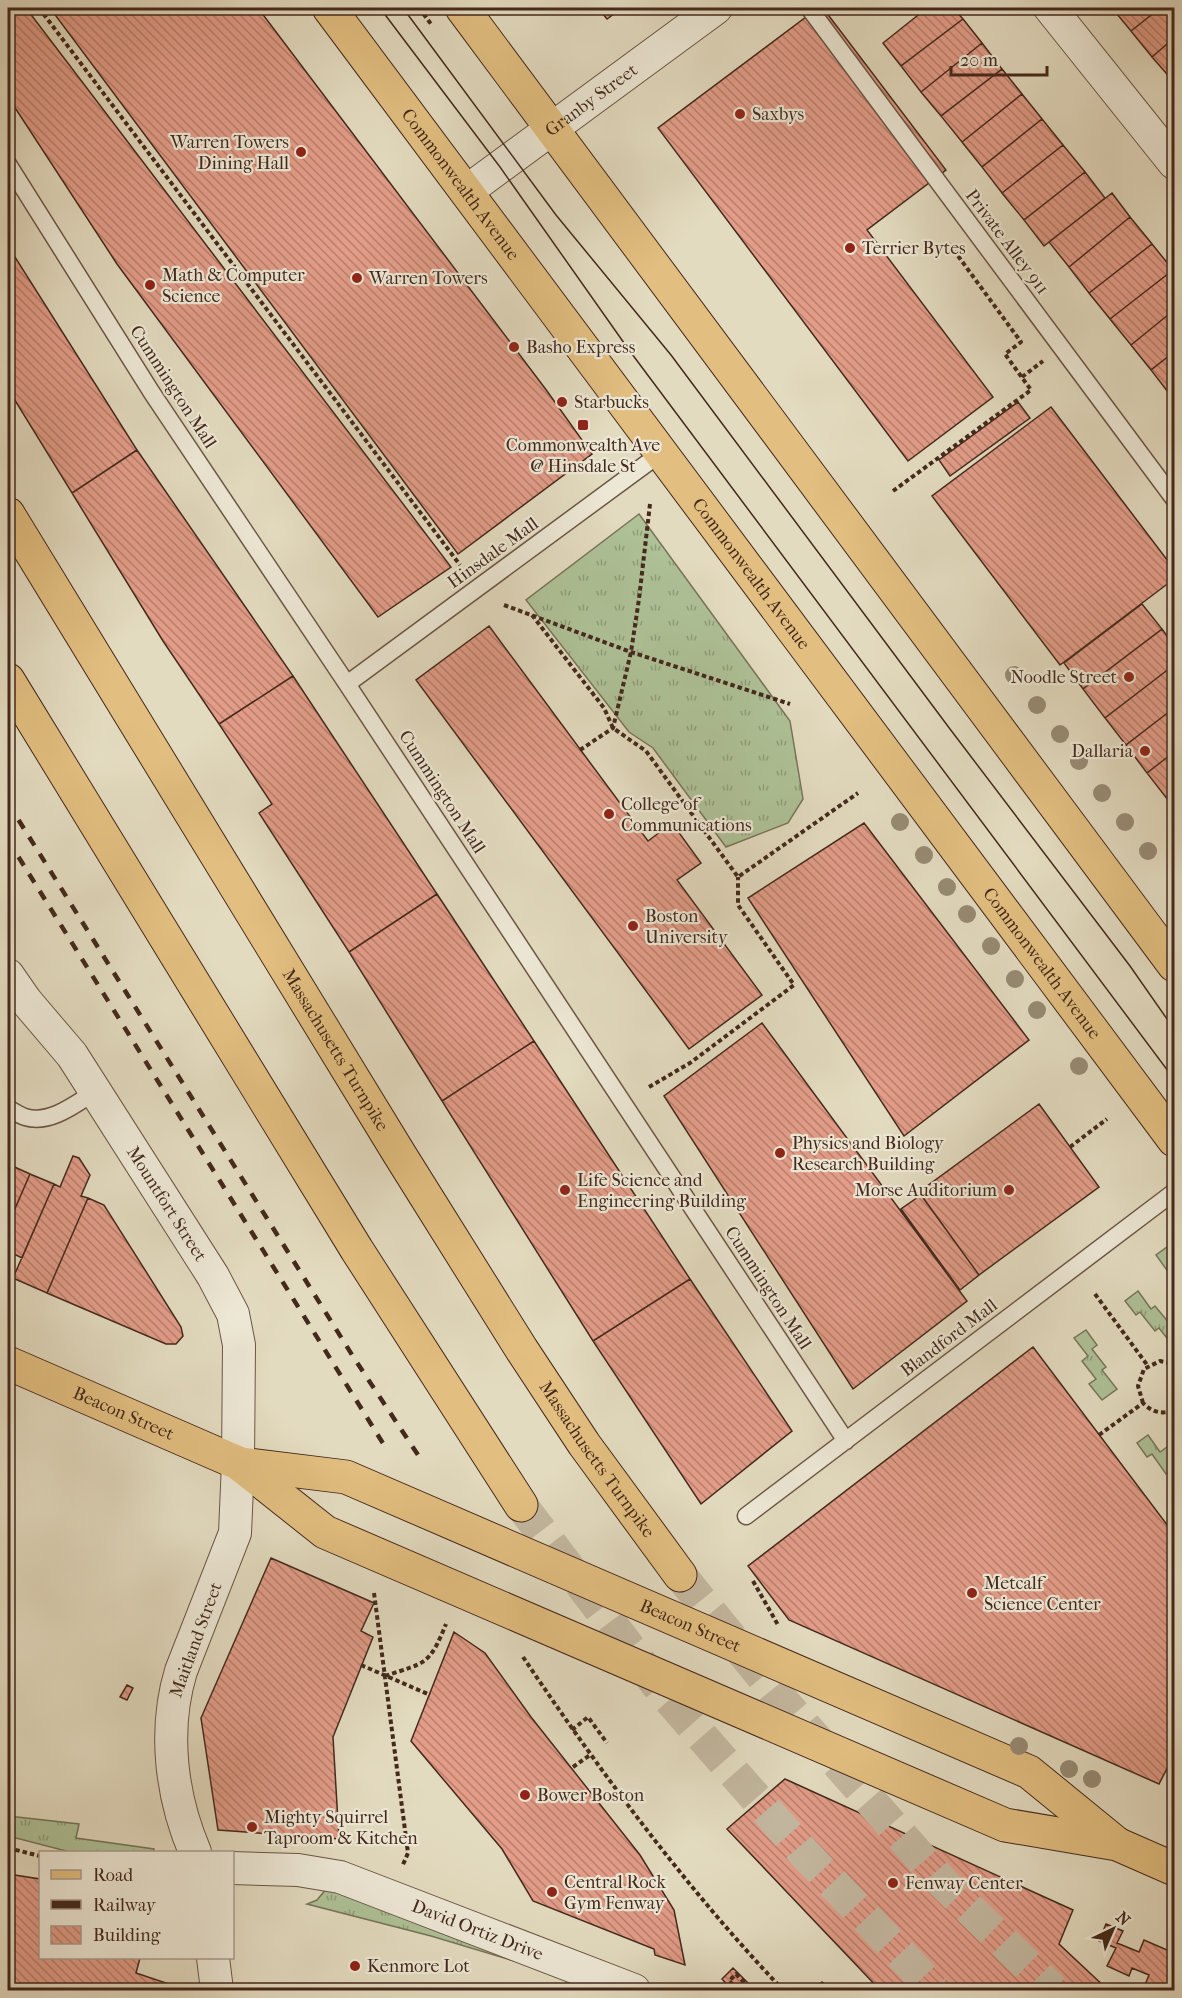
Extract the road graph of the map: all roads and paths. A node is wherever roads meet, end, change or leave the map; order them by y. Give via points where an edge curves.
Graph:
1 (39, 8) edge
2 (329, 8) edge
3 (462, 8) edge
4 (716, 8) edge
5 (809, 8) edge
6 (1050, 8) edge
7 (552, 129) junction
8 (1174, 163) edge
9 (8, 164) edge
10 (467, 191) junction
11 (973, 228) junction
12 (1050, 355) dead end
13 (1022, 376) junction
14 (662, 453) junction
15 (893, 491) dead end
16 (1174, 499) edge
17 (650, 504) dead end
18 (8, 514) edge
19 (460, 565) dead end
20 (504, 605) dead end
21 (532, 615) junction
22 (631, 652) junction
23 (8, 680) edge
24 (347, 684) junction
25 (790, 704) dead end
26 (614, 729) junction
27 (580, 750) dead end
28 (858, 793) dead end
29 (738, 877) junction
30 (1174, 965) edge
31 (8, 975) edge
32 (649, 1087) dead end
33 (96, 1091) junction
34 (8, 1108) edge
35 (1107, 1119) dead end
36 (1174, 1140) edge
37 (1070, 1148) dead end
38 (1174, 1192) edge
39 (1095, 1294) dead end
40 (8, 1363) edge
41 (1174, 1364) edge
42 (1148, 1366) junction
43 (1143, 1403) junction
44 (1174, 1410) edge
45 (1099, 1436) dead end
46 (846, 1441) junction
47 (238, 1463) junction
48 (521, 1505) tunnel mouth
49 (746, 1516) dead end
50 (680, 1575) tunnel mouth
51 (753, 1581) dead end
52 (374, 1593) dead end
53 (446, 1624) dead end
54 (778, 1625) dead end
55 (523, 1658) dead end
56 (361, 1665) dead end
57 (385, 1676) junction
58 (430, 1695) dead end
59 (572, 1730) junction
60 (607, 1743) dead end
61 (590, 1755) junction
62 (573, 1767) dead end
63 (1117, 1844) junction
64 (8, 1848) edge
65 (195, 1851) edge
66 (408, 1852) dead end
67 (39, 1856) edge
68 (234, 1868) edge
69 (1174, 1869) edge
70 (321, 1872) junction
71 (234, 1883) edge
72 (213, 1959) edge
73 (217, 1990) edge
74 (634, 1990) edge
75 (738, 1990) edge
76 (752, 1990) edge
77 (783, 1990) edge

1 - 19 path
2 - 10 main road, Commonwealth Avenue
3 - 7 main road
4 - 7 street, Granby Street
5 - 11 lane, Private Alley 911
6 - 8 street
7 - 10 street, Granby Street
7 - 30 main road
9 - 24 lane, Cummington Mall via 152,393
10 - 14 main road, Commonwealth Avenue
11 - 13 path via 950,245 1021,342 1005,354
11 - 16 lane, Private Alley 911
12 - 13 path
13 - 15 path via 1031,390
14 - 24 lane, Hinsdale Mall
14 - 36 main road, Commonwealth Avenue
17 - 22 path
18 - 50 main road, Massachusetts Turnpike via 522,1350 584,1444
20 - 21 path
21 - 22 path
21 - 26 path via 604,708
22 - 25 path
22 - 26 path
23 - 48 main road via 357,1250
24 - 46 lane, Cummington Mall
26 - 27 path
26 - 29 path via 646,751
28 - 29 path
29 - 32 path via 738,905 794,985 690,1063
31 - 33 street, Mountfort Street
33 - 34 lane via 63,1112 42,1118 27,1118
33 - 47 street, Mountfort Street via 233,1314 239,1345
35 - 37 path
38 - 46 lane, Blandford Mall
39 - 42 path
40 - 47 main road, Beacon Street
41 - 42 path via 1160,1361
42 - 43 path via 1138,1386
43 - 44 path via 1163,1413
43 - 45 path
46 - 49 lane, Blandford Mall
47 - 63 main road, Beacon Street via 325,1532 1005,1825
47 - 63 main road, Beacon Street via 346,1477 1029,1772
47 - 65 street, Maitland Street via 235,1533 172,1703 170,1730 179,1808
51 - 54 path
52 - 57 path
53 - 57 path via 431,1656
55 - 59 path
56 - 57 path
57 - 58 path
57 - 66 path
59 - 60 path via 588,1717
59 - 61 path
61 - 62 path
61 - 77 path via 715,1916
63 - 69 main road, Beacon Street
64 - 67 path
68 - 70 street, David Ortiz Drive
70 - 71 street via 315,1886 301,1890 270,1890
70 - 74 street, David Ortiz Drive via 357,1882
72 - 73 street
75 - 76 path via 729,1981 736,1974

